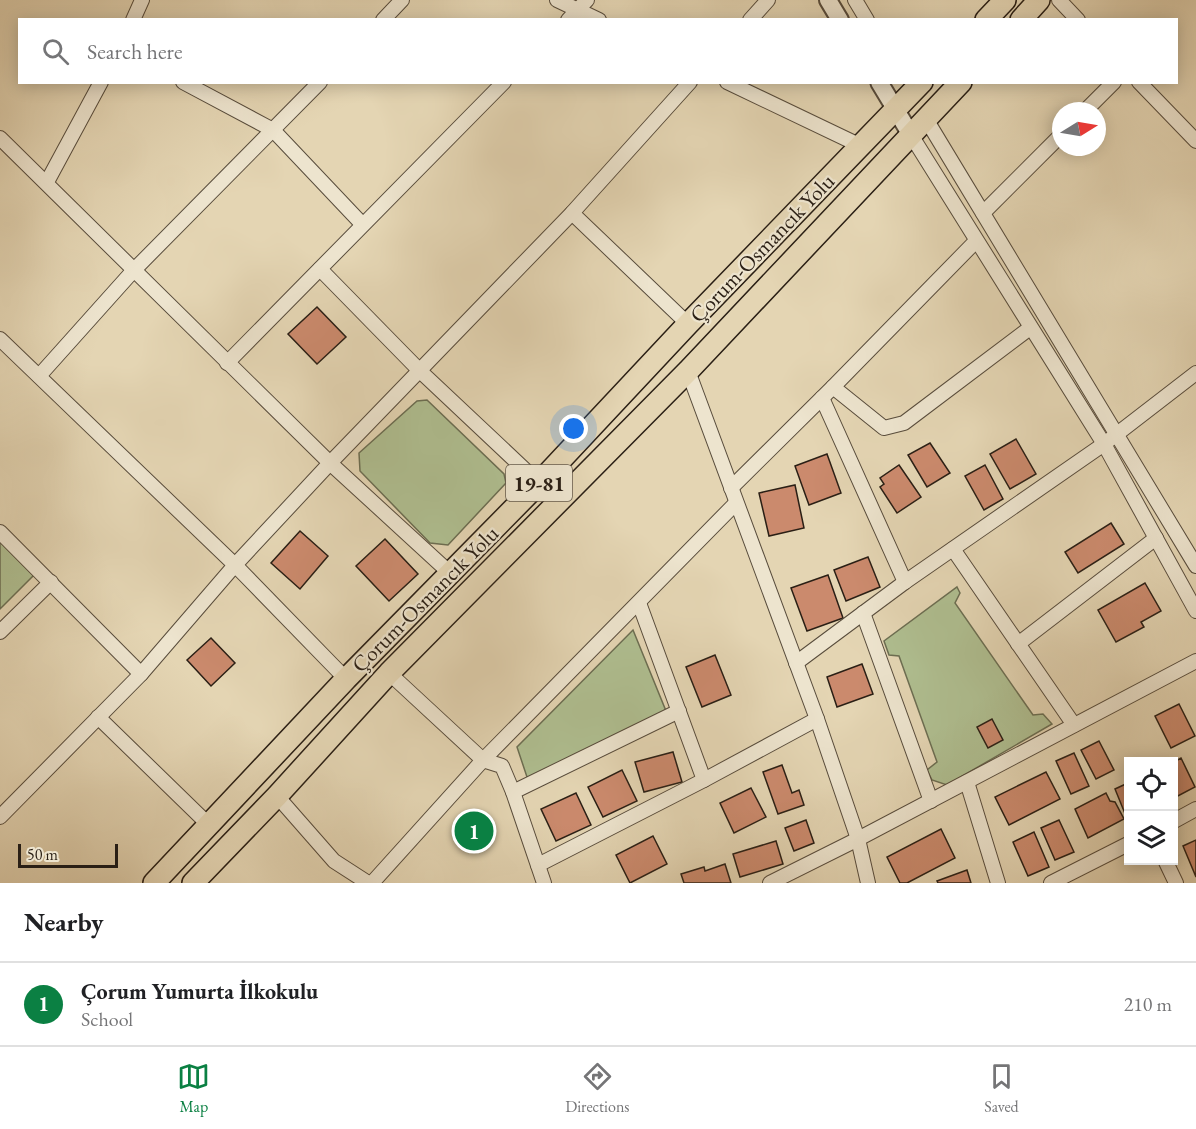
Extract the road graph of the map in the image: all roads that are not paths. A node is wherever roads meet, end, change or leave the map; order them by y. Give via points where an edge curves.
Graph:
1 (142, 0) edge
2 (402, 0) edge
3 (557, 0) edge
4 (768, 0) edge
5 (828, 0) edge
6 (855, 0) edge
7 (1005, 0) edge
8 (1039, 0) edge
9 (1059, 0) edge
10 (583, 4) edge
11 (134, 18) edge
12 (385, 18) edge
13 (570, 18) edge
14 (597, 18) edge
15 (752, 18) edge
16 (839, 18) edge
17 (866, 18) edge
18 (988, 18) edge
19 (1023, 18) edge
20 (1076, 18) edge
21 (100, 84) edge
22 (187, 84) edge
23 (318, 84) edge
24 (502, 84) edge
25 (688, 84) edge
26 (732, 84) edge
27 (880, 84) edge
28 (959, 84) edge
29 (1112, 84) edge
30 (1141, 84) edge
31 (913, 86) edge
32 (1094, 102) edge
33 (895, 110) junction
34 (926, 120) junction
35 (273, 130) junction
36 (1194, 134) edge
37 (911, 135) junction
38 (0, 138) edge
39 (1052, 144) edge
40 (861, 146) junction
41 (46, 182) junction
42 (572, 213) junction
43 (982, 213) junction
44 (362, 224) junction
45 (976, 241) junction
46 (320, 268) junction
47 (133, 271) junction
48 (688, 324) junction
49 (1030, 328) junction
50 (0, 339) edge
51 (227, 363) junction
52 (420, 371) junction
53 (688, 371) junction
54 (1196, 374) edge
55 (39, 376) junction
56 (833, 387) junction
57 (822, 398) junction
58 (1117, 435) junction
59 (1104, 444) junction
60 (330, 463) junction
61 (539, 483) junction
62 (731, 488) junction
63 (736, 502) junction
64 (0, 532) edge
65 (1156, 538) junction
66 (953, 549) junction
67 (235, 565) junction
68 (1196, 566) edge
69 (451, 574) junction
70 (51, 582) junction
71 (905, 582) junction
72 (639, 603) junction
73 (1196, 610) edge
74 (863, 613) junction
75 (0, 632) edge
76 (1018, 644) junction
77 (1196, 661) edge
78 (796, 663) junction
79 (388, 673) junction
80 (141, 674) junction
81 (346, 680) junction
82 (679, 711) junction
83 (98, 717) junction
84 (816, 719) junction
85 (1074, 725) junction
86 (483, 760) junction
87 (704, 780) junction
88 (967, 782) junction
89 (513, 792) junction
90 (277, 796) junction
91 (931, 801) junction
92 (1196, 809) edge
93 (0, 817) edge
94 (1178, 818) edge
95 (209, 825) junction
96 (858, 839) junction
97 (1124, 846) edge
98 (538, 865) junction
99 (1167, 865) edge
100 (154, 883) edge
101 (193, 883) edge
102 (370, 883) edge
103 (544, 883) edge
104 (770, 883) edge
105 (868, 883) edge
106 (998, 883) edge
107 (1051, 883) edge
108 (1176, 883) edge

1 - 11 street
2 - 12 street
3 - 10 street
4 - 15 street
5 - 16 street
6 - 17 street
7 - 18 highway
8 - 19 highway
9 - 20 street
10 - 13 street
10 - 14 street
21 - 41 street
22 - 35 street
23 - 35 street
24 - 44 street
25 - 42 street
26 - 40 street
27 - 33 street
28 - 34 highway, Çorum-Osmancık Yolu / 19-81
29 - 32 street
30 - 36 street
31 - 33 highway, Çorum-Osmancık Yolu / 19-81
33 - 37 street
33 - 40 highway, Çorum-Osmancık Yolu / 19-81
34 - 37 highway, Çorum-Osmancık Yolu / 19-81
34 - 43 street
35 - 44 street
35 - 47 street
37 - 45 street
37 - 53 highway, Çorum-Osmancık Yolu / 19-81
38 - 41 street
39 - 43 street
40 - 48 highway, Çorum-Osmancık Yolu / 19-81
41 - 47 street
42 - 48 street
42 - 52 street
43 - 58 street
44 - 46 street
45 - 49 street
45 - 56 street
46 - 51 street
46 - 52 street
47 - 51 street
47 - 55 street
48 - 61 highway, Çorum-Osmancık Yolu / 19-81
49 - 56 street via 904,423 884,428
49 - 59 street
50 - 55 street
51 - 60 street
52 - 60 street
52 - 61 street
53 - 62 street
53 - 79 highway, Çorum-Osmancık Yolu / 19-81
54 - 58 street
55 - 67 street
56 - 57 street
57 - 62 street
57 - 71 street
58 - 59 street
58 - 68 street
59 - 65 street
59 - 66 street
60 - 67 street
60 - 69 street
61 - 69 highway, Çorum-Osmancık Yolu / 19-81
62 - 63 street
63 - 72 street
63 - 78 street
64 - 70 street
65 - 73 street
65 - 76 street
66 - 71 street
66 - 76 street
67 - 80 street
67 - 81 street
69 - 81 highway, Çorum-Osmancık Yolu / 19-81
70 - 75 street
70 - 80 street
71 - 74 street
72 - 82 street
72 - 86 street
74 - 78 street
74 - 91 street
76 - 85 street
77 - 85 street
78 - 84 street
79 - 86 street
79 - 90 highway, Çorum-Osmancık Yolu / 19-81
80 - 83 street
81 - 95 highway, Çorum-Osmancık Yolu / 19-81
82 - 87 street
82 - 89 street
83 - 93 street
83 - 95 street
84 - 87 street
84 - 96 street
85 - 88 street
86 - 89 street via 502,766
86 - 102 street
87 - 98 street
88 - 91 street
88 - 106 street
89 - 98 street
90 - 101 highway, Çorum-Osmancık Yolu / 19-81
90 - 102 street via 334,861
91 - 96 street
92 - 94 street
95 - 100 highway, Çorum-Osmancık Yolu / 19-81
96 - 104 street
96 - 105 street
97 - 107 street
98 - 103 street
99 - 108 street

